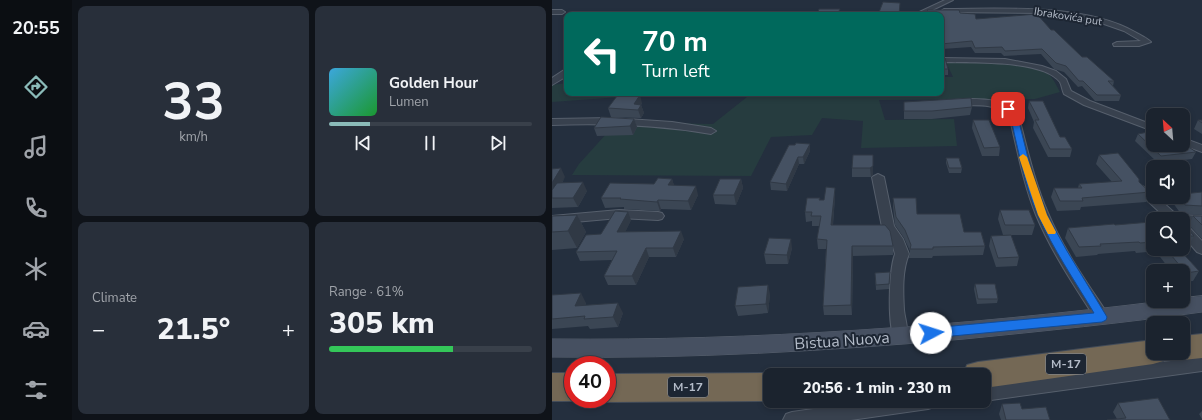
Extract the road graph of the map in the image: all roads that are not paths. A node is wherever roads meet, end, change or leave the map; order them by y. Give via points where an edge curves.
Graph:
1 (950, 0) edge
2 (930, 10) junction
3 (552, 12) edge
4 (562, 12) dead end
5 (924, 12) edge
6 (1117, 44) dead end
7 (944, 60) edge
8 (564, 74) edge
9 (564, 82) edge
10 (552, 83) edge
11 (941, 103) edge
12 (552, 122) edge
13 (1146, 125) edge
14 (712, 131) dead end
15 (1190, 144) edge
16 (1202, 149) edge
17 (878, 176) dead end
18 (1142, 190) edge
19 (1166, 212) edge
20 (658, 216) dead end
21 (1190, 219) edge
22 (1202, 220) edge
23 (555, 223) edge
24 (1190, 236) edge
25 (1202, 249) edge
26 (1202, 304) edge
27 (1102, 317) junction
28 (900, 336) junction
29 (1202, 346) edge
30 (1190, 347) edge
31 (552, 348) edge
32 (1146, 353) edge
33 (1202, 364) edge
34 (991, 373) edge
35 (552, 387) edge
36 (564, 387) edge
37 (763, 387) edge
38 (616, 388) edge
39 (991, 392) edge
40 (878, 408) edge
41 (792, 420) edge

1 - 2 street, Ibrakovića put
2 - 5 street, Ibrakovića put
2 - 6 street, Ibrakovića put via 1048,11 1106,22 1147,42
3 - 4 street
7 - 13 street via 1002,62 1042,69 1062,80 1067,92 1079,99
8 - 10 street
9 - 10 street
11 - 27 street via 991,102 1013,114 1028,174 1042,215
12 - 14 street via 618,121
15 - 16 street
17 - 28 street via 888,227 897,239 902,254 898,264 897,309
18 - 19 street
20 - 23 street via 619,214
21 - 22 street
24 - 25 street
26 - 27 street, Bistua Nuova
27 - 28 street, Bistua Nuova
28 - 31 street, Bistua Nuova via 757,345
29 - 30 highway
32 - 34 highway, M-17
33 - 39 street
35 - 36 highway
37 - 38 highway, M-17
40 - 41 street

